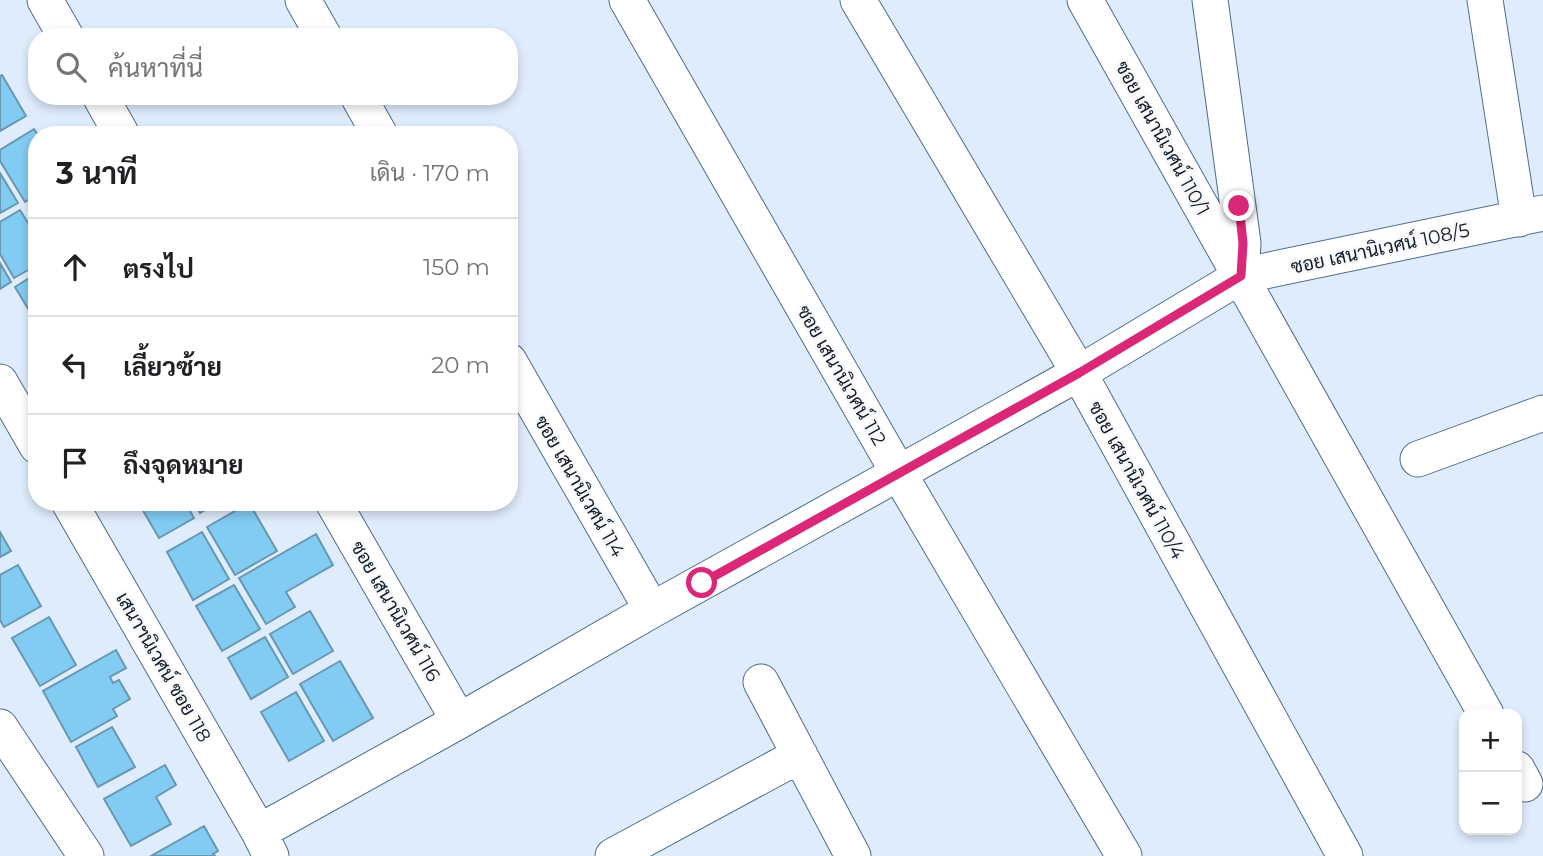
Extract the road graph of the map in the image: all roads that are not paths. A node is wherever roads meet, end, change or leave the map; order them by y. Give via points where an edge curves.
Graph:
1 (45, 0) edge
2 (303, 0) edge
3 (627, 0) edge
4 (858, 0) edge
5 (1085, 0) edge
6 (1210, 0) edge
7 (1485, 0) edge
8 (61, 28) edge
9 (319, 28) edge
10 (105, 105) edge
11 (363, 105) edge
12 (117, 126) edge
13 (375, 126) edge
14 (1531, 216) edge
15 (1241, 276) junction
16 (1079, 373) junction
17 (518, 377) edge
18 (0, 382) edge
19 (1543, 413) edge
20 (28, 430) edge
21 (1418, 460) dead end
22 (898, 472) junction
23 (74, 511) edge
24 (338, 511) edge
25 (652, 610) junction
26 (761, 682) dead end
27 (1483, 709) edge
28 (459, 720) junction
29 (0, 727) edge
30 (800, 755) junction
31 (265, 844) edge
32 (86, 856) edge
33 (613, 856) edge
34 (853, 856) edge
35 (1124, 856) edge
36 (1345, 856) edge

1 - 8 street
2 - 9 street
3 - 22 street, ซอย เสนานิเวศน์ 112
4 - 16 street, ซอย เสนานิเวศน์ 110/4
5 - 15 street, ซอย เสนานิเวศน์ 110/1
6 - 15 street via 1242,230
7 - 14 street, ซอย เสนานิเวศน์ 108/5
10 - 12 street
11 - 13 street
14 - 15 street, ซอย เสนานิเวศน์ 108/5
15 - 16 street, ซอย เสนานิเวศน์ 108/5
15 - 27 street, ซอย เสนานิเวศน์ 110/1
16 - 22 street, ซอย เสนานิเวศน์ 108/5
16 - 36 street, ซอย เสนานิเวศน์ 110/4
17 - 25 street, ซอย เสนานิเวศน์ 114
18 - 20 street
19 - 21 street
22 - 25 street, ซอย เสนานิเวศน์ 108/5
22 - 35 street, ซอย เสนานิเวศน์ 112
23 - 31 street, เสนาฯนิเวศน์ ซอย 118
24 - 28 street, ซอย เสนานิเวศน์ 116
25 - 28 street, ซอย เสนานิเวศน์ 108/5
26 - 30 street
28 - 31 street, ซอย เสนานิเวศน์ 108/5
29 - 32 street
30 - 33 street
30 - 34 street

